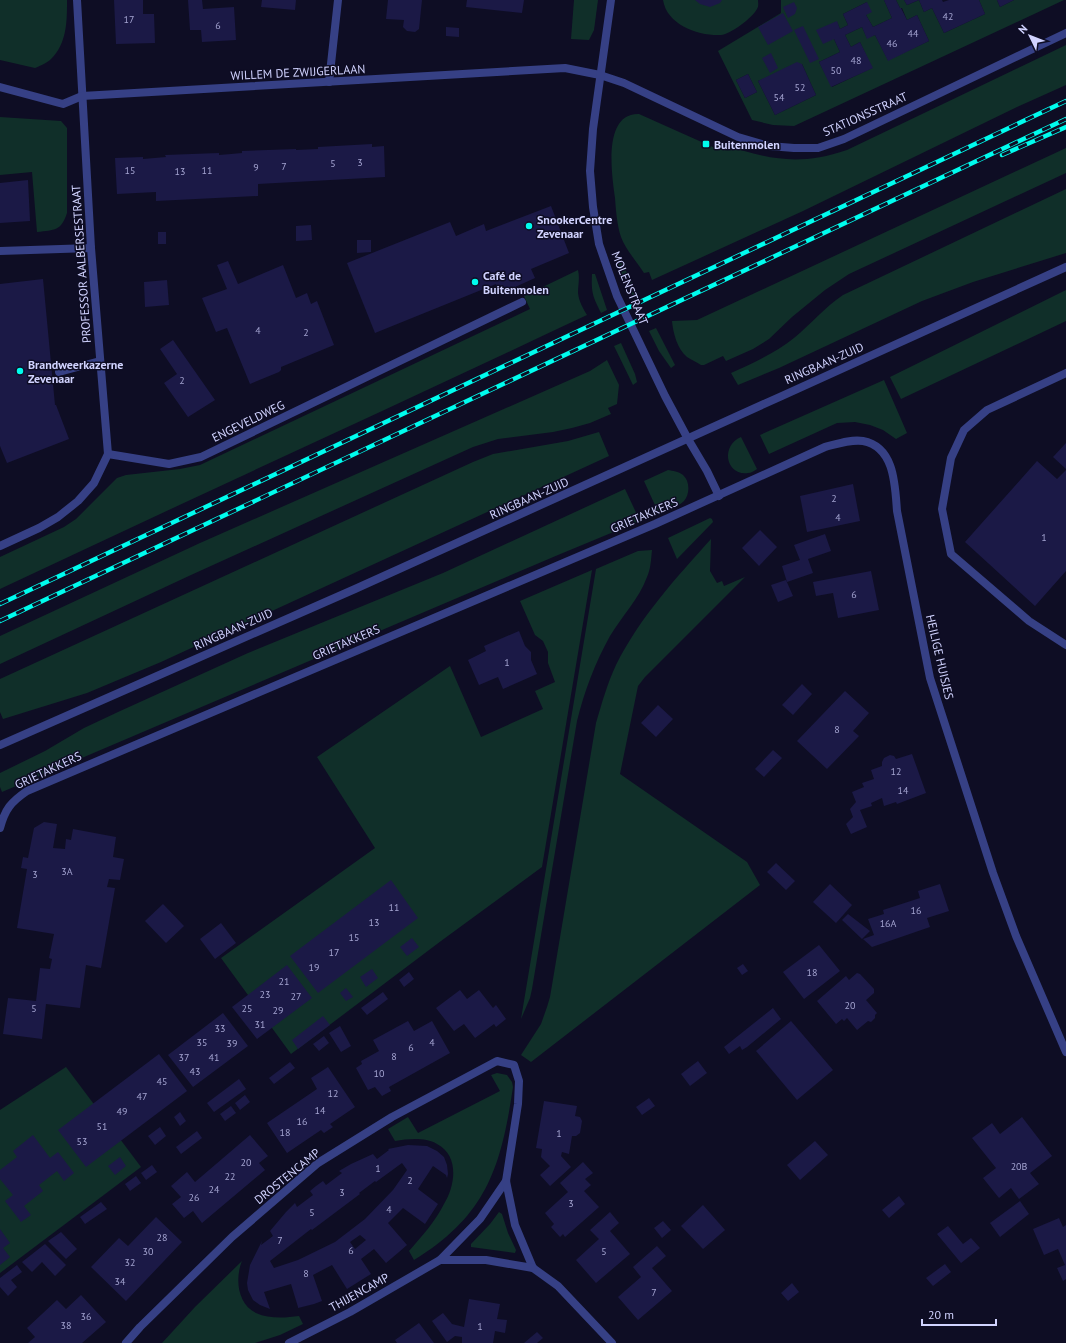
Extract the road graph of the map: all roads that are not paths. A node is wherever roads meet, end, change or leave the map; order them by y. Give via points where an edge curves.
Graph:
1 (77, 0) edge
2 (338, 0) edge
3 (611, 0) edge
4 (1066, 34) edge
5 (600, 75) junction
6 (329, 82) junction
7 (0, 87) edge
8 (82, 96) junction
9 (91, 248) junction
10 (0, 251) edge
11 (1066, 267) edge
12 (522, 302) dead end
13 (100, 362) junction
14 (59, 372) dead end
15 (1066, 373) edge
16 (688, 439) junction
17 (108, 454) junction
18 (719, 496) junction
19 (0, 546) edge
20 (1066, 645) edge
21 (0, 745) edge
22 (0, 828) edge
23 (1066, 1052) edge
24 (506, 1180) junction
25 (440, 1260) junction
26 (533, 1268) junction
27 (126, 1343) edge
28 (289, 1343) edge
29 (612, 1343) edge

1 - 8 street, PROFESSOR AALBERSESTRAAT
2 - 6 street
3 - 5 street, MOLENSTRAAT
4 - 5 street, STATIONSSTRAAT via 818,148 769,146 738,138 624,83
5 - 6 street, WILLEM DE ZWIJGERLAAN via 565,68
5 - 16 street, MOLENSTRAAT via 590,171 599,244 621,304
6 - 8 street, WILLEM DE ZWIJGERLAAN
7 - 8 street, WILLEM DE ZWIJGERLAAN via 63,104
8 - 9 street, PROFESSOR AALBERSESTRAAT
9 - 10 street
9 - 13 street, PROFESSOR AALBERSESTRAAT
11 - 16 street, RINGBAAN-ZUID
12 - 17 street, ENGEVELDWEG via 200,457 169,464
13 - 14 street
13 - 17 street, PROFESSOR AALBERSESTRAAT
15 - 20 street via 987,410 964,430 951,458 942,509 951,554 1029,621
16 - 18 street, MOLENSTRAAT
16 - 21 street, RINGBAAN-ZUID via 336,598
17 - 19 street via 94,483 78,501 39,528
18 - 22 street, GRIETAKKERS via 27,791 7,808
18 - 23 street, HEILIGE HUISJES via 842,442 862,441 876,446 884,454 891,466 897,511 930,678 993,873 1016,936
24 - 25 street, THIJENCAMP via 480,1219
24 - 26 street via 515,1225
24 - 27 street, DROSTENCAMP via 518,1104 519,1081 514,1065 497,1061 392,1117 318,1163 232,1237
25 - 26 street via 486,1260
25 - 28 street, THIJENCAMP via 350,1312
26 - 29 street via 558,1286

